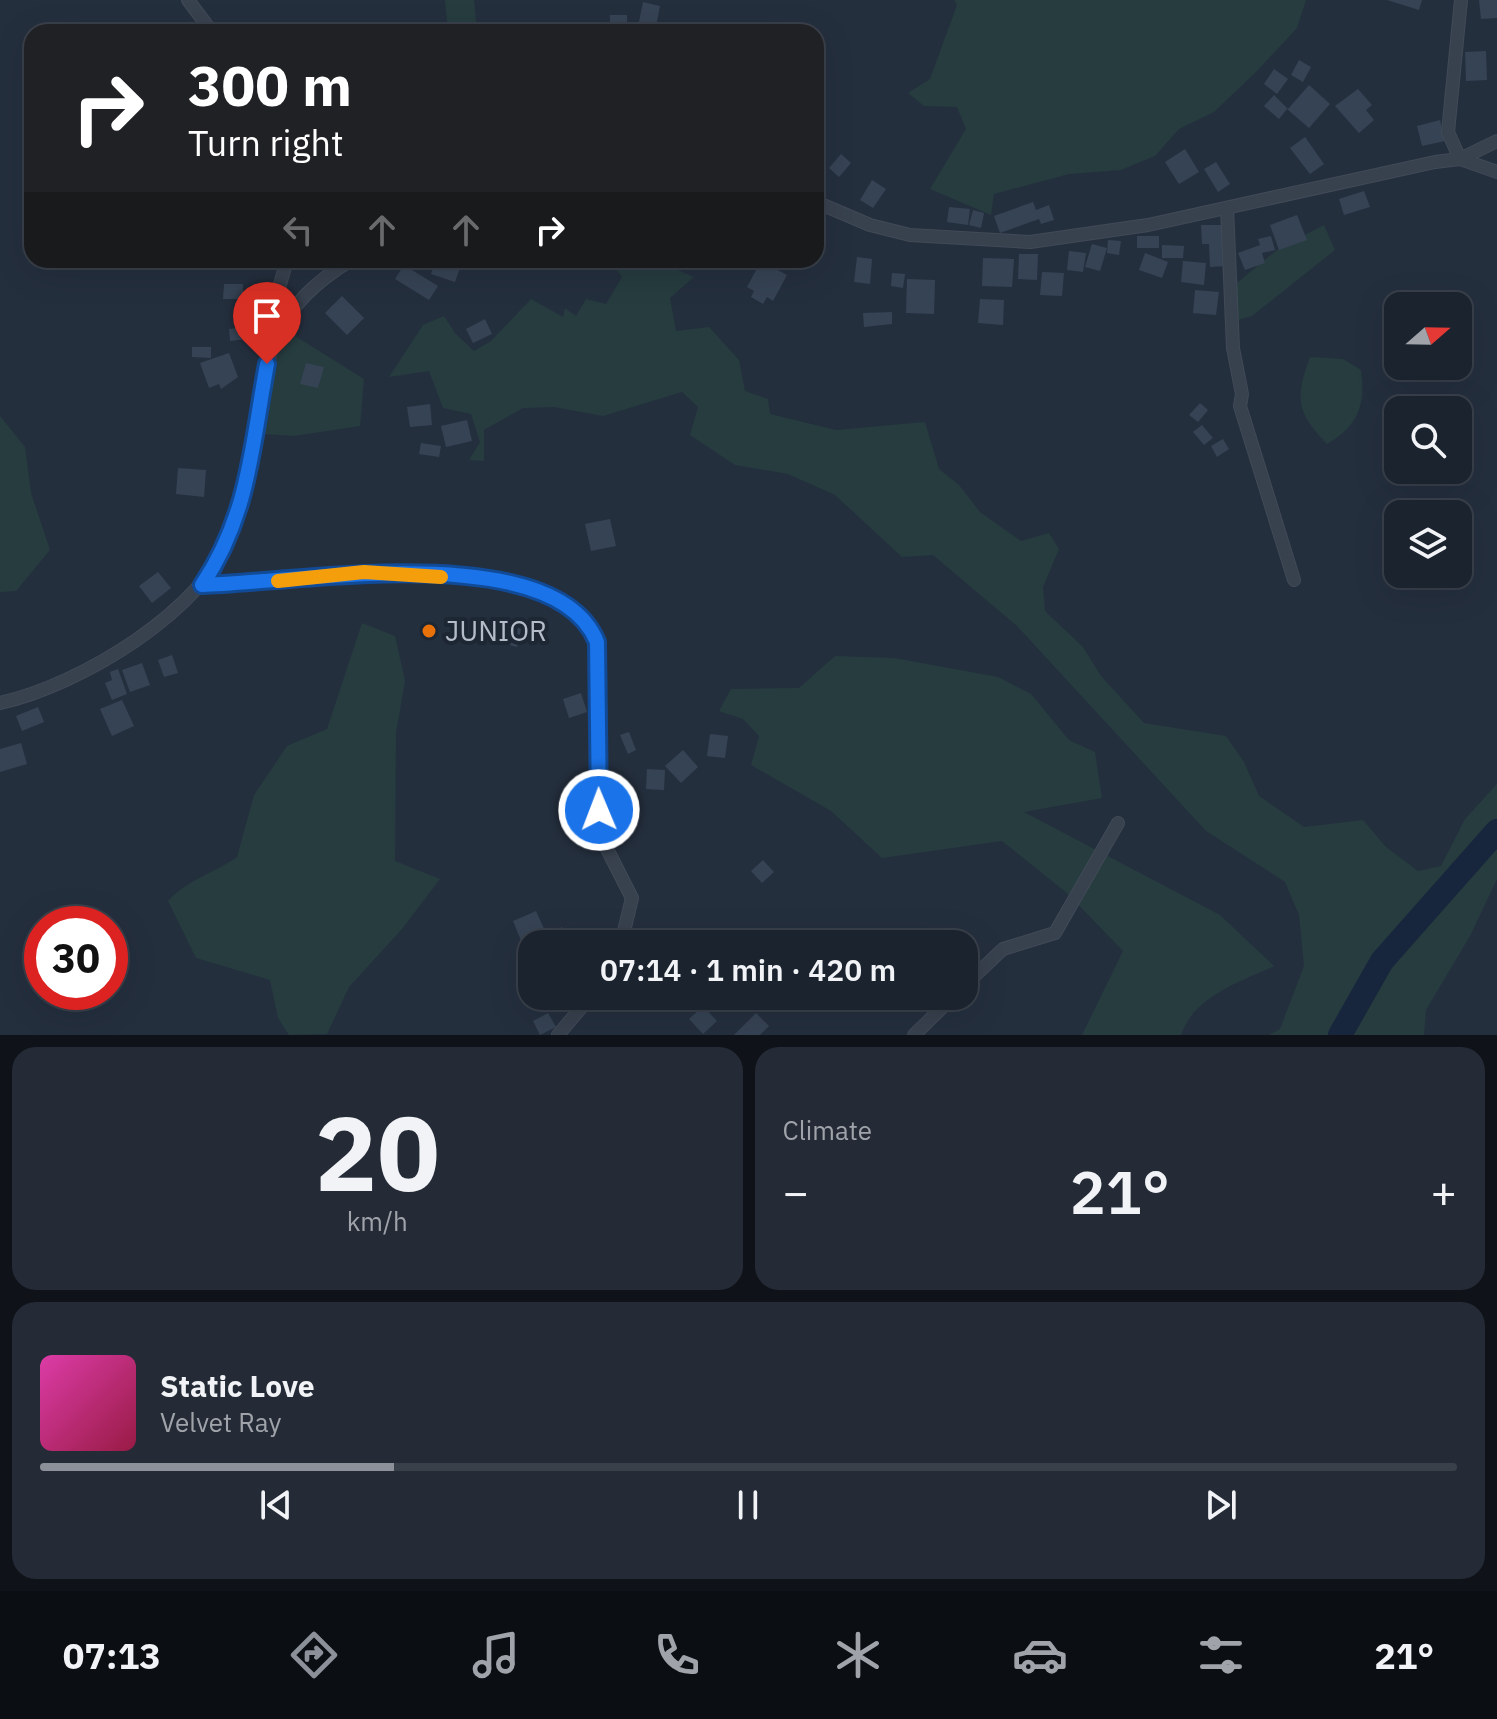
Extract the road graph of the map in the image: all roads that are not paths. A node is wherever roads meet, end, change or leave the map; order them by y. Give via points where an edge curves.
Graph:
1 (188, 0) edge
2 (1461, 0) edge
3 (206, 24) edge
4 (1497, 141) edge
5 (1460, 159) junction
6 (1497, 172) edge
7 (824, 205) edge
8 (1227, 208) junction
9 (285, 268) edge
10 (339, 268) edge
11 (284, 319) junction
12 (1294, 580) dead end
13 (202, 585) junction
14 (0, 703) edge
15 (1118, 823) dead end
16 (624, 930) edge
17 (978, 973) edge
18 (579, 1010) edge
19 (940, 1010) edge
20 (558, 1035) edge
21 (914, 1035) edge

1 - 3 street
2 - 5 street via 1448,123
4 - 5 street
5 - 6 street
5 - 8 street
7 - 8 street via 888,230 988,242 1056,240
8 - 12 street via 1240,406
9 - 11 street via 279,288
10 - 11 street via 316,284
11 - 13 street via 267,364 241,508 225,551
13 - 14 street via 154,626 100,660 44,689
13 - 16 street via 364,572 424,575 522,585 575,609 597,642 601,834 632,898
15 - 17 street via 1055,933 1003,949
18 - 20 street
19 - 21 street

